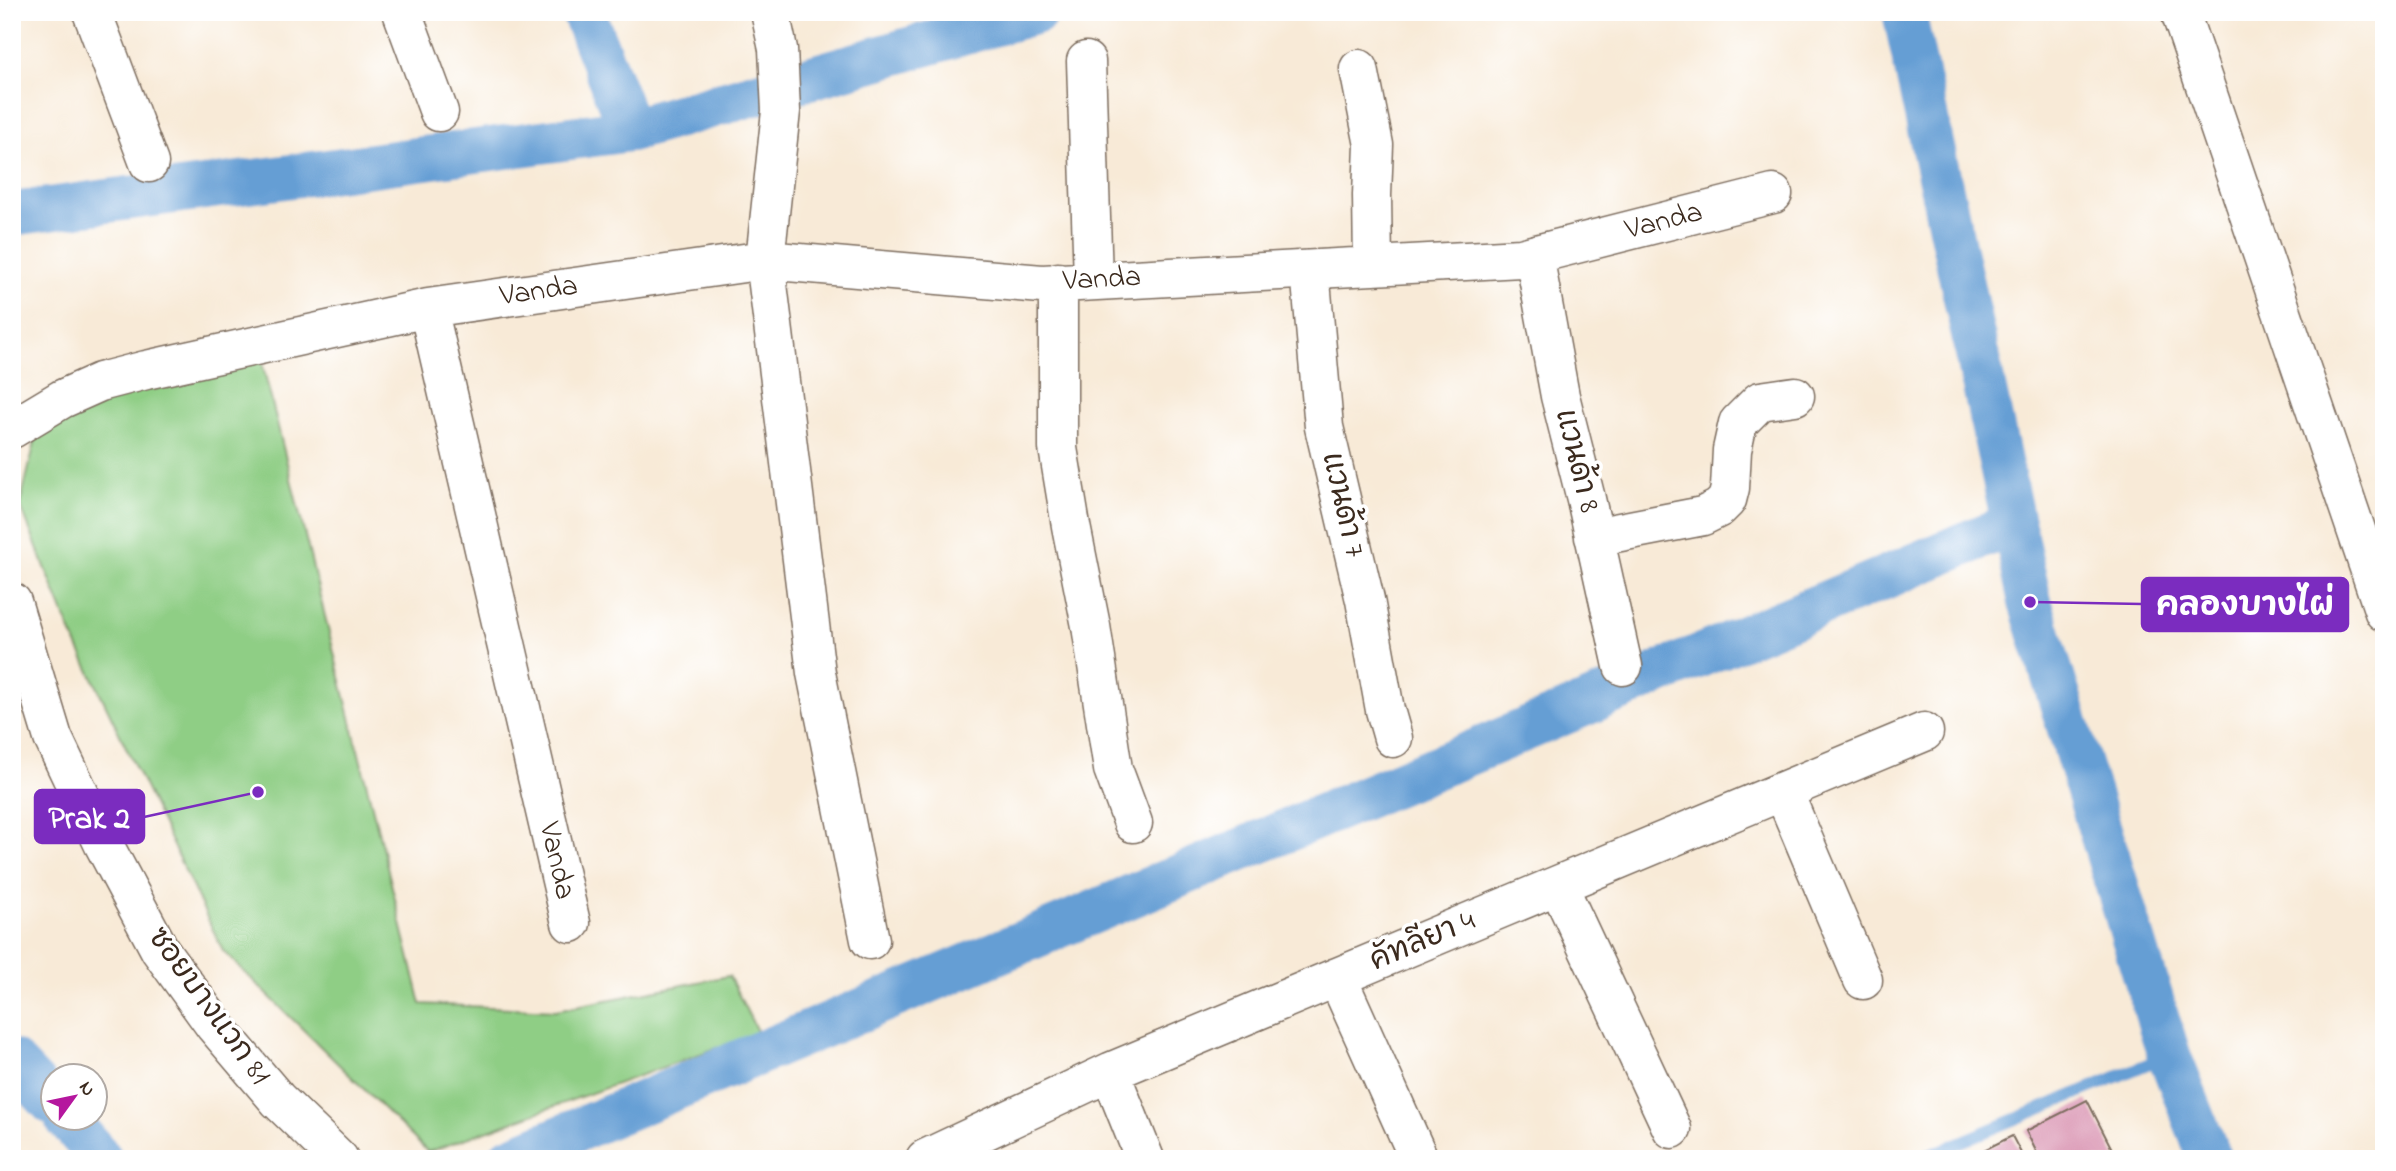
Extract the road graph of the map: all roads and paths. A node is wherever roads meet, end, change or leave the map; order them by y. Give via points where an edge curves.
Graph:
1 (92, 12) edge
2 (402, 12) edge
3 (770, 12) edge
4 (2180, 12) edge
5 (1086, 61) dead end
6 (1359, 69) dead end
7 (439, 112) dead end
8 (149, 163) dead end
9 (1773, 194) dead end
10 (1534, 255) junction
11 (765, 260) junction
12 (1373, 266) junction
13 (1310, 270) junction
14 (1076, 281) junction
15 (428, 308) junction
16 (1795, 396) dead end
17 (12, 429) edge
18 (1594, 537) junction
19 (12, 602) edge
20 (2384, 612) edge
21 (1623, 666) dead end
22 (1924, 733) dead end
23 (1394, 738) dead end
24 (1783, 792) junction
25 (1133, 823) dead end
26 (1558, 885) junction
27 (571, 923) dead end
28 (870, 940) dead end
29 (1338, 977) junction
30 (1863, 980) dead end
31 (1110, 1072) junction
32 (1672, 1129) dead end
33 (339, 1159) edge
34 (925, 1159) edge
35 (1145, 1159) edge
36 (1419, 1159) edge

1 - 8 street
2 - 7 street
3 - 11 street via 778,49 781,111
4 - 20 street
5 - 14 street
6 - 12 street via 1374,145
9 - 10 street, Vanda
10 - 12 street, Vanda
10 - 18 street, แวนด้า 8 via 1560,396
11 - 14 street, Vanda via 1042,284
11 - 15 street, Vanda
11 - 28 street via 816,673
12 - 13 street, Vanda
13 - 14 street, Vanda
13 - 23 street, แวนด้า 7 via 1324,427
14 - 25 street via 1058,448 1113,769
15 - 17 street, Vanda via 100,382 62,398
15 - 27 street, Vanda
16 - 18 street via 1759,401 1738,423 1730,488 1719,508 1703,516
18 - 21 street, แวนด้า 8
19 - 33 street, ซอยบางแวก 81 via 52,738 160,950 215,1027 278,1100
22 - 24 street, คัทลียา 4
24 - 26 street, คัทลียา 4
24 - 30 street
26 - 29 street, คัทลียา 4
26 - 32 street
29 - 31 street, คัทลียา 4
29 - 36 street
31 - 34 street, คัทลียา 4
31 - 35 street

